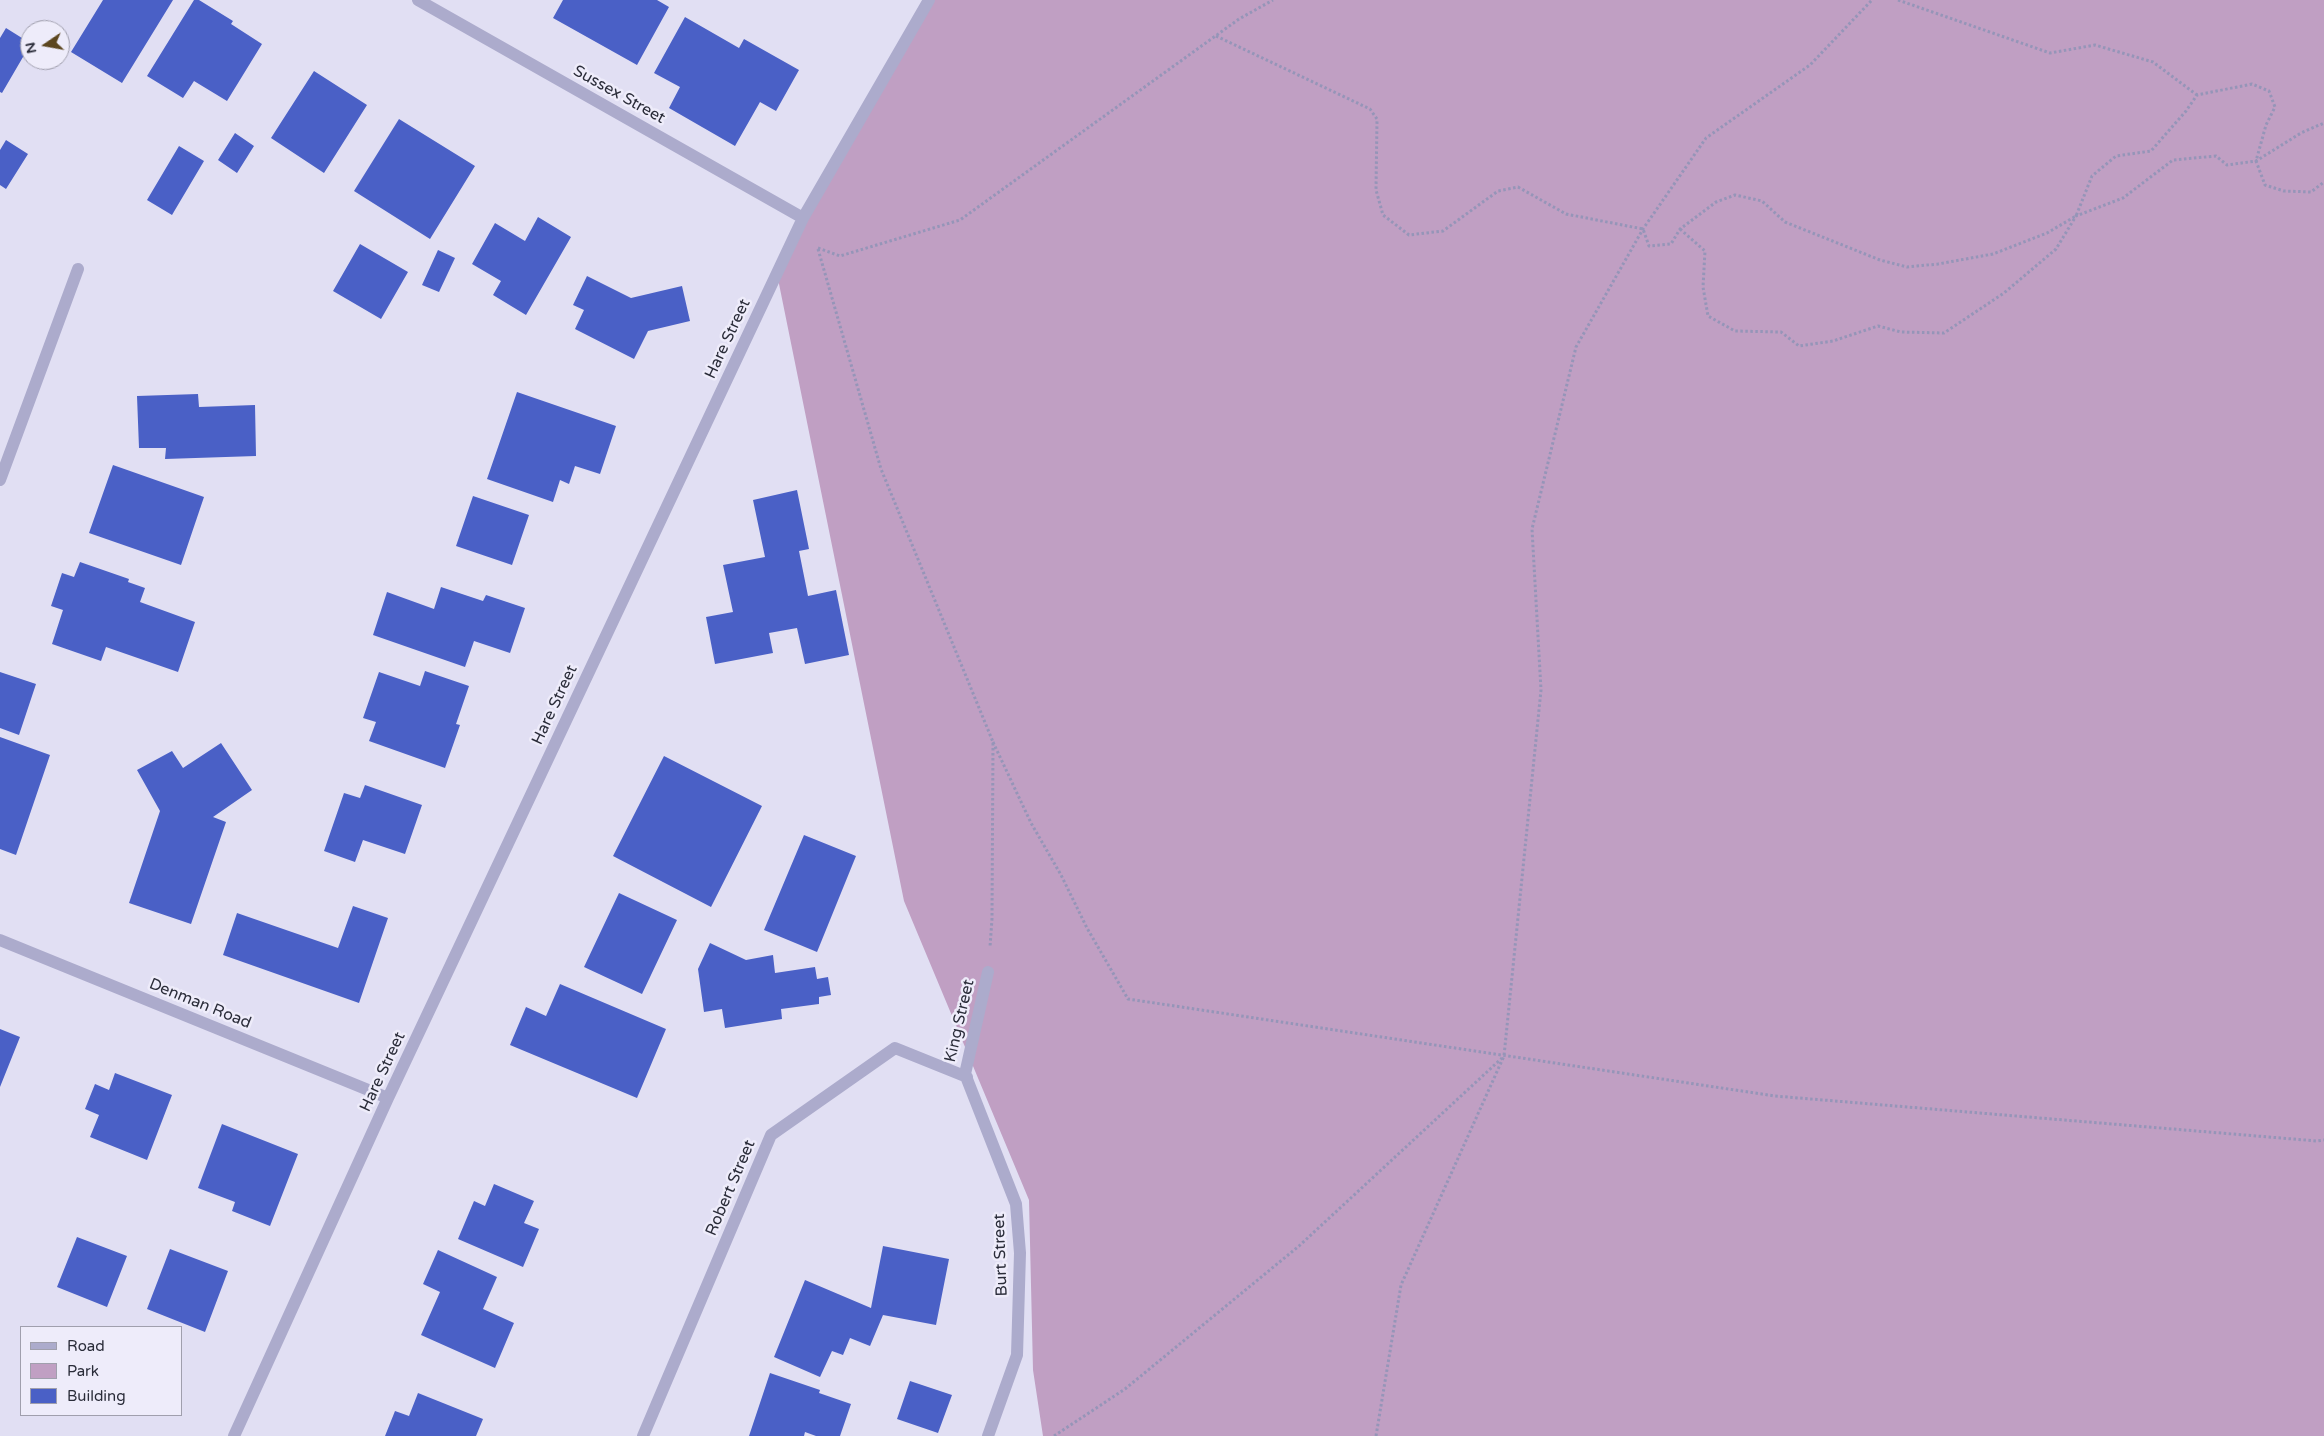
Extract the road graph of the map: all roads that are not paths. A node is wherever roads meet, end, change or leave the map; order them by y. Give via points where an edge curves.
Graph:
1 (418, 0) edge
2 (928, 0) edge
3 (803, 218) junction
4 (78, 269) dead end
5 (0, 480) edge
6 (0, 940) edge
7 (988, 972) road end
8 (967, 1077) junction
9 (388, 1098) junction
10 (234, 1436) edge
11 (643, 1436) edge
12 (988, 1436) edge

1 - 3 street, Sussex Street
2 - 3 street, Hare Street
3 - 9 street, Hare Street
4 - 5 street
6 - 9 street, Denman Road
7 - 8 street, King Street via 965,1074
8 - 11 street, Robert Street via 894,1048 771,1135
8 - 12 street, Burt Street via 1016,1204 1020,1253 1017,1355
9 - 10 street, Hare Street

